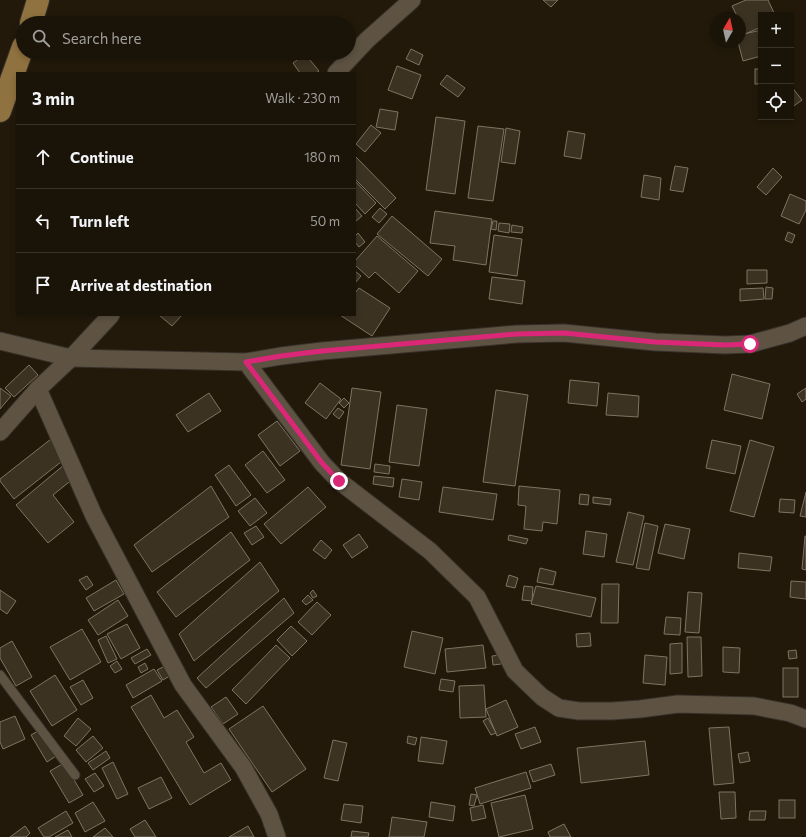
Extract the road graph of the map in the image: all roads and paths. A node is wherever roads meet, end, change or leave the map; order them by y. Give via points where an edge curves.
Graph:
1 (38, 0) edge
2 (412, 0) edge
3 (33, 16) edge
4 (356, 52) edge
5 (18, 60) edge
6 (348, 60) edge
7 (337, 72) edge
8 (0, 111) edge
9 (110, 316) edge
10 (806, 326) edge
11 (0, 341) edge
12 (71, 358) junction
13 (246, 362) junction
14 (38, 389) junction
15 (0, 432) edge
16 (0, 675) edge
17 (806, 720) edge
18 (75, 775) dead end
19 (277, 837) edge

1 - 3 main road
2 - 4 street
5 - 8 main road
6 - 7 street
9 - 12 street
10 - 13 street via 750,344 655,342 564,333 517,334 322,351
11 - 12 street
12 - 13 street
12 - 14 street
13 - 17 street via 322,463 339,481 430,551 477,597 514,671 542,697 559,708 612,711 678,704 754,706 790,713
14 - 15 street
14 - 19 street via 94,516 183,685 243,767 269,814
16 - 18 lane

